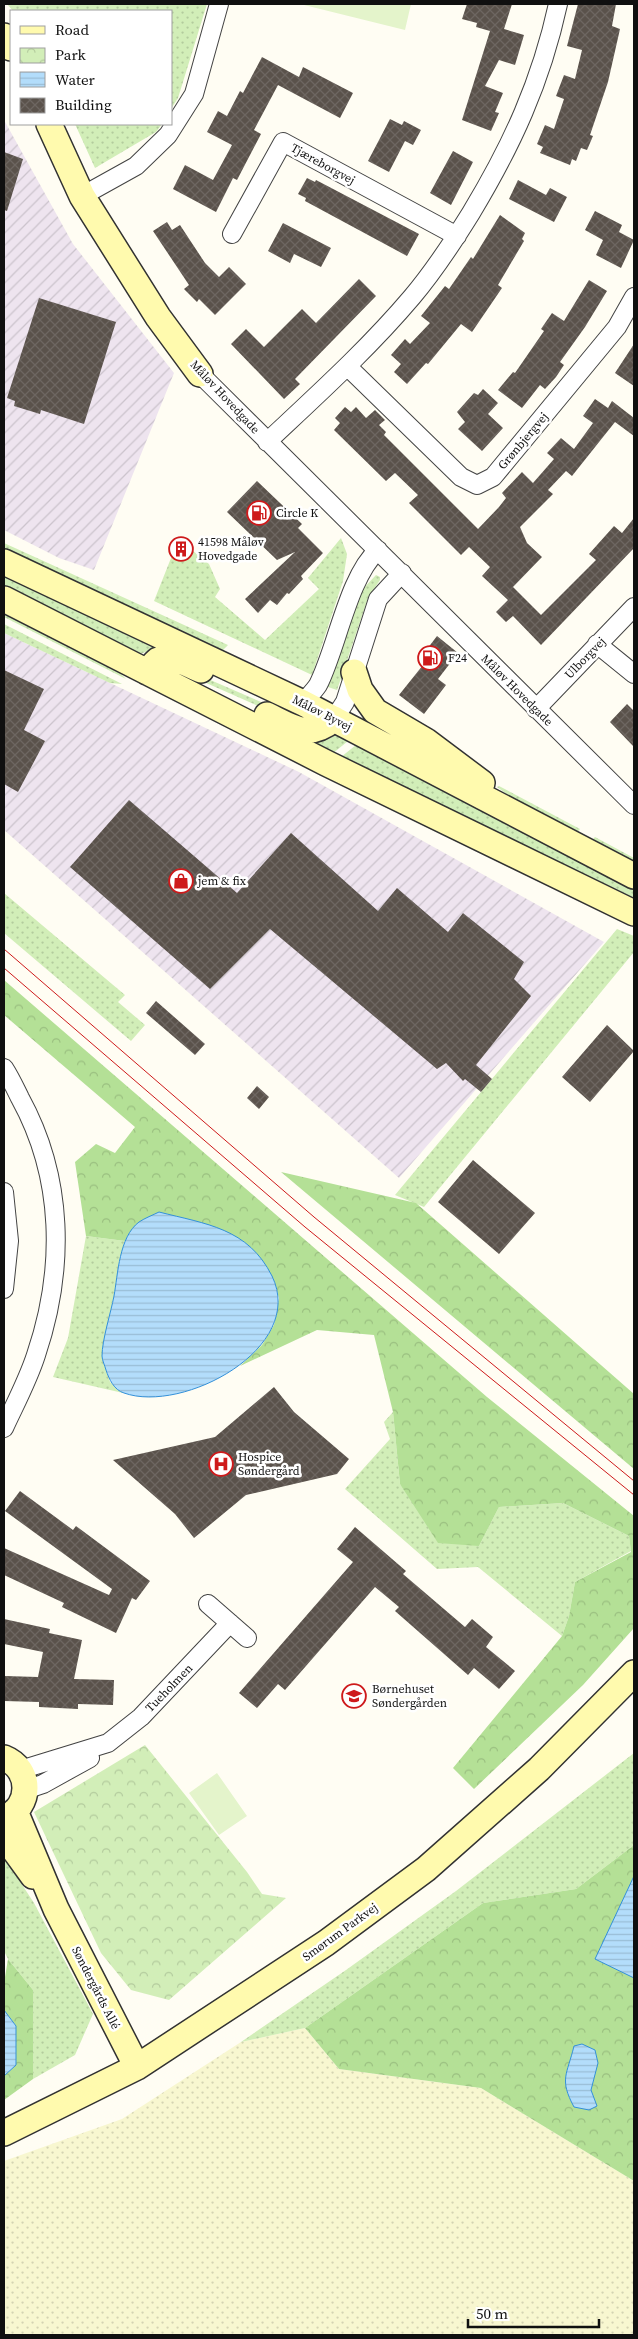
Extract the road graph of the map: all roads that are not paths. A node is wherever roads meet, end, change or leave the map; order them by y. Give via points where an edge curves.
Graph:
1 (219, 4) edge
2 (558, 4) edge
3 (49, 125) edge
4 (82, 196) junction
5 (232, 234) dead end
6 (456, 236) junction
7 (634, 297) edge
8 (348, 367) junction
9 (200, 374) joint
10 (267, 442) junction
11 (378, 550) junction
12 (4, 562) edge
13 (402, 573) junction
14 (4, 599) edge
15 (634, 607) edge
16 (597, 644) junction
17 (147, 672) junction
18 (354, 672) junction
19 (634, 674) edge
20 (196, 698) junction
21 (293, 698) junction
22 (536, 709) junction
23 (334, 718) junction
24 (634, 805) edge
25 (537, 825) junction
26 (634, 876) edge
27 (634, 913) edge
28 (4, 1068) edge
29 (4, 1192) edge
30 (4, 1289) edge
31 (4, 1428) edge
32 (208, 1604) dead end
33 (230, 1623) junction
34 (247, 1638) dead end
35 (634, 1673) edge
36 (14, 1789) edge
37 (4, 1836) edge
38 (56, 1909) junction
39 (137, 2067) junction
40 (4, 2133) edge

1 - 4 street via 194,94 168,135 136,166
2 - 6 street via 531,97 501,163
3 - 4 main road, Måløv Hovedgade
4 - 9 main road, Måløv Hovedgade via 158,317
5 - 6 street, Tjæreborgvej via 283,142
6 - 8 street via 413,297
7 - 8 street, Grønbjergvej via 617,327 504,464 493,477 476,485 461,477
8 - 10 street
9 - 10 street, Måløv Hovedgade
10 - 11 street, Måløv Hovedgade
11 - 13 street, Måløv Hovedgade
11 - 21 street via 359,576 318,685
12 - 21 main road, Måløv Byvej
13 - 18 street via 378,599
13 - 22 street, Måløv Hovedgade
14 - 17 main road
15 - 16 street, Ulborgvej
16 - 19 street
16 - 22 street, Ulborgvej
17 - 20 main road
17 - 21 main road via 158,660 178,660 246,689
18 - 23 street via 345,702
18 - 25 main road via 360,690 375,711 426,741
20 - 23 main road via 225,697 295,728 310,731 323,728
20 - 27 main road
21 - 23 main road, Måløv Byvej
22 - 24 street, Måløv Hovedgade
23 - 25 main road, Måløv Byvej
25 - 26 main road, Måløv Byvej
28 - 31 street via 32,1119 47,1161 56,1213 56,1263 50,1306 36,1356
29 - 30 street via 8,1242
32 - 33 street
33 - 34 street
33 - 36 street, Tueholmen via 142,1717 101,1747 89,1760 43,1784
35 - 39 main road, Smørum Parkvej via 539,1769 426,1869 326,1943
36 - 38 main road, Søndergårds Allé
37 - 38 main road, Søndergårds Allé
38 - 39 main road, Søndergårds Allé
39 - 40 main road, Smørum Parkvej

